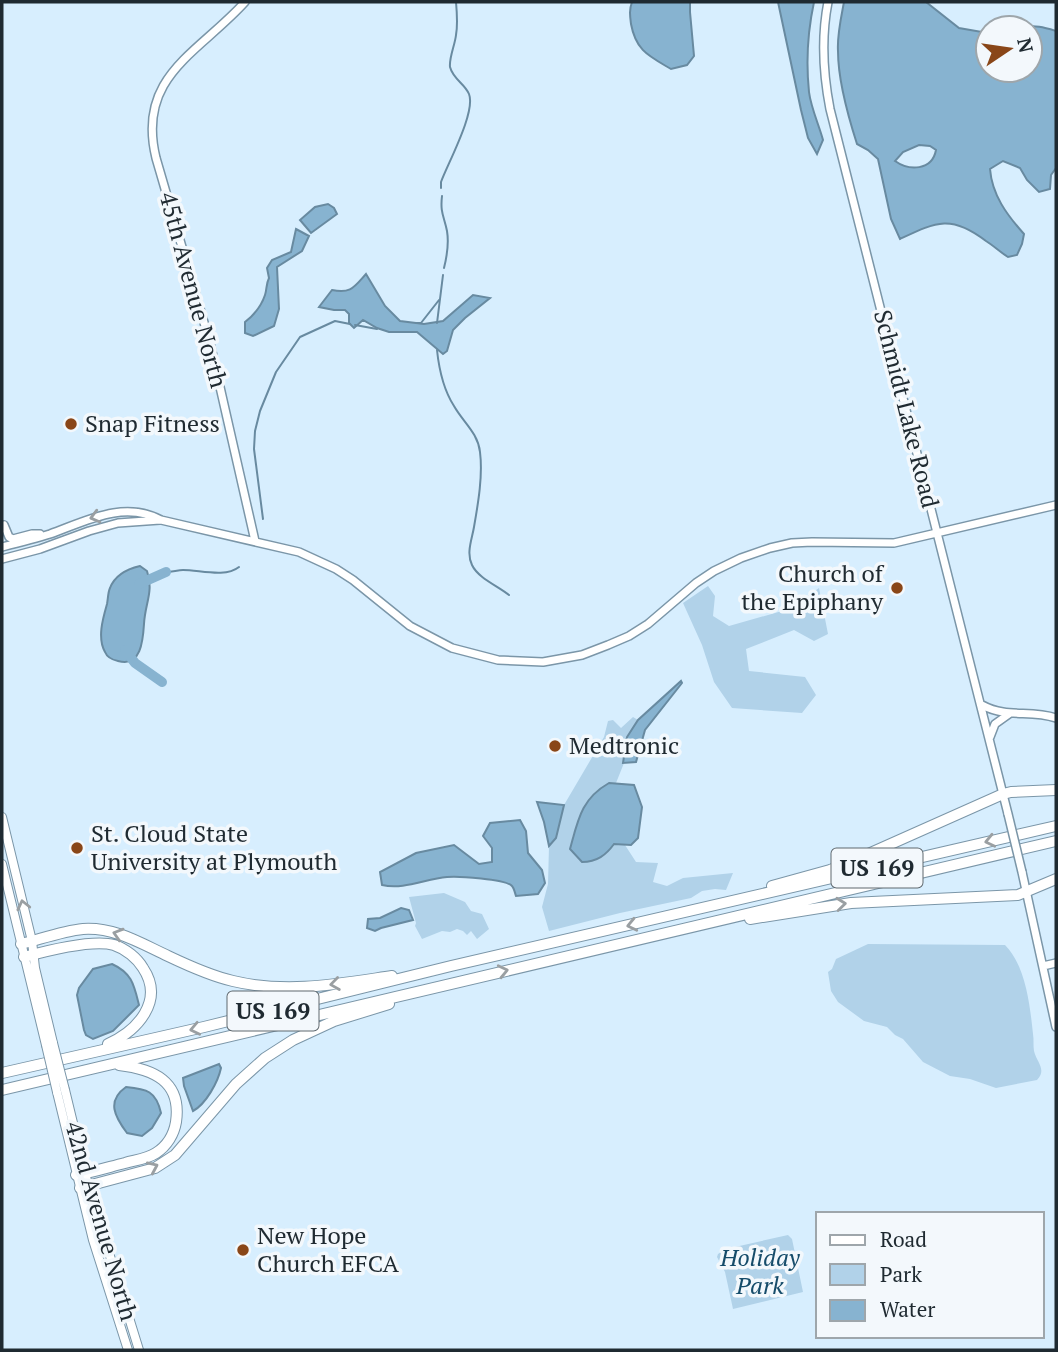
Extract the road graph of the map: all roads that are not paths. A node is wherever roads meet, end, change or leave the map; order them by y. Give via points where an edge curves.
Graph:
1 (245, 2) edge
2 (828, 2) edge
3 (1056, 505) edge
4 (161, 520) junction
5 (938, 533) junction
6 (49, 534) junction
7 (255, 541) junction
8 (2, 546) edge
9 (2, 559) edge
10 (982, 705) junction
11 (1009, 714) junction
12 (1056, 718) edge
13 (990, 737) junction
14 (1056, 790) edge
15 (1003, 794) junction
16 (2, 817) edge
17 (1056, 826) edge
18 (1056, 841) edge
19 (2, 864) edge
20 (1056, 879) edge
21 (1026, 892) junction
22 (699, 910) junction
23 (701, 924) junction
24 (26, 942) junction
25 (29, 956) junction
26 (1056, 963) edge
27 (451, 966) junction
28 (1043, 966) junction
29 (436, 986) junction
30 (1056, 1027) edge
31 (93, 1051) junction
32 (111, 1064) junction
33 (2, 1073) edge
34 (2, 1090) edge
35 (81, 1174) junction
36 (84, 1187) junction
37 (128, 1350) edge
38 (139, 1350) edge

1 - 7 street, 45th Avenue North via 166,80 152,115 153,142 210,343
2 - 5 street, Schmidt Lake Road via 823,46 826,89
3 - 5 street
4 -> 6 street via 149,514 114,513
4 - 7 street
4 - 9 street via 118,523
5 - 7 street via 894,543 813,541 770,548 714,571 649,624 608,645 542,662 498,660 452,648 410,626 336,569 299,552
5 - 10 street, Schmidt Lake Road
6 - 8 street
6 - 8 street via 13,539 4,525
10 - 11 street
10 - 13 street, Schmidt Lake Road
11 - 12 street
11 - 13 street via 995,724
13 - 15 street, Schmidt Lake Road
14 - 15 highway
15 - 21 street, Schmidt Lake Road, bridge
15 - 22 highway via 840,866
24 -> 16 main road
17 -> 22 highway, US 169
18 - 23 highway, US 169
19 - 24 main road
20 - 21 highway
23 -> 21 highway via 851,903
21 - 28 street, Schmidt Lake Road
22 -> 27 highway, US 169
29 -> 23 highway, US 169
24 - 25 main road, 42nd Avenue North
27 -> 24 highway via 283,989 216,976 118,932 81,929
25 - 31 highway via 96,943 118,946 144,968 151,999 143,1015 126,1034
25 - 35 main road, 42nd Avenue North, bridge
26 - 28 street
27 -> 31 highway, US 169
28 - 30 street, Schmidt Lake Road
29 - 32 highway, US 169
36 -> 29 highway via 155,1168 175,1155 243,1077 293,1040
31 - 33 highway, US 169
32 - 34 highway, US 169
32 - 35 highway via 145,1069 171,1087 177,1105 175,1128 153,1155
35 - 36 main road, 42nd Avenue North
36 - 37 main road, 42nd Avenue North via 93,1240
36 - 38 main road, 42nd Avenue North

